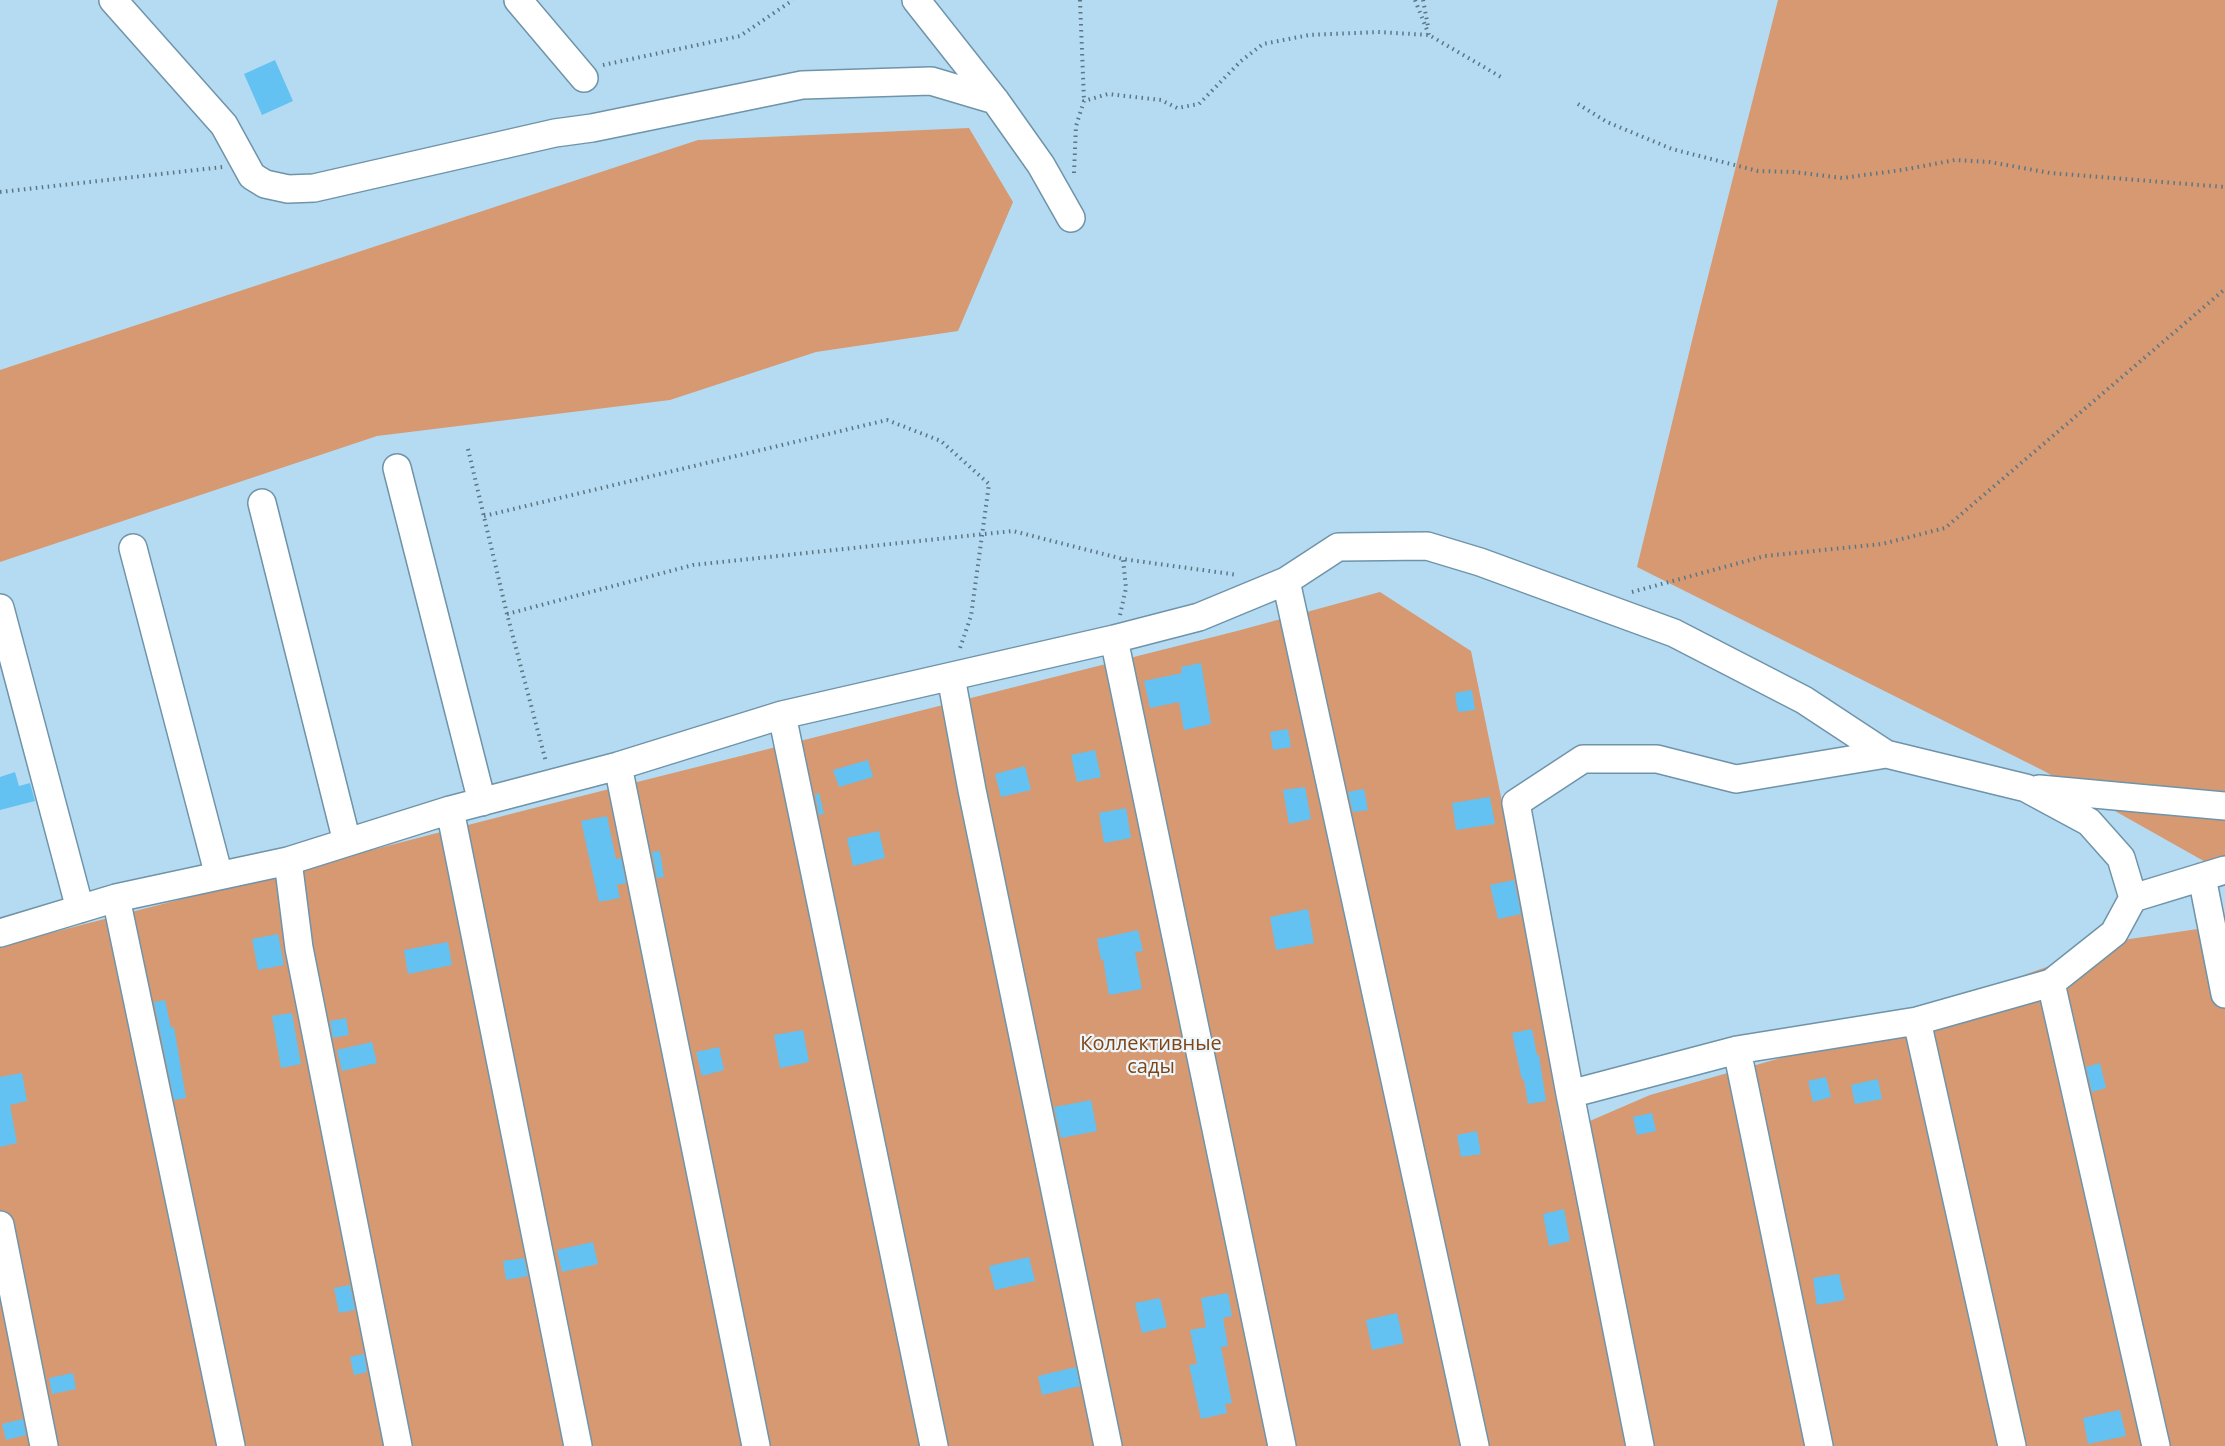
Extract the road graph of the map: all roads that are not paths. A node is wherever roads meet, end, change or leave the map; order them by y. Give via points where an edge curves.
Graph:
1 (113, 0) edge
2 (518, 0) edge
3 (916, 0) edge
4 (584, 78) road end
5 (995, 100) junction
6 (1071, 218) dead end
7 (397, 468) dead end
8 (262, 503) dead end
9 (133, 548) dead end
10 (1286, 581) junction
11 (0, 608) edge
12 (1114, 639) junction
13 (951, 677) junction
14 (782, 715) junction
15 (1886, 754) junction
16 (618, 766) junction
17 (2026, 788) junction
18 (482, 802) junction
19 (2225, 806) edge
20 (450, 810) junction
21 (347, 843) junction
22 (288, 861) junction
23 (2213, 874) edge
24 (219, 876) junction
25 (116, 898) junction
26 (2133, 898) junction
27 (80, 909) junction
28 (0, 933) edge
29 (2051, 983) junction
30 (2225, 994) edge
31 (1917, 1021) junction
32 (1737, 1050) junction
33 (1570, 1094) junction
34 (0, 1225) edge
35 (44, 1446) edge
36 (231, 1446) edge
37 (398, 1446) edge
38 (578, 1446) edge
39 (756, 1446) edge
40 (934, 1446) edge
41 (1108, 1446) edge
42 (1282, 1446) edge
43 (1475, 1446) edge
44 (1640, 1446) edge
45 (1819, 1446) edge
46 (2012, 1446) edge
47 (2156, 1446) edge

1 - 5 street via 224,125 252,176 288,189 314,188 555,133 802,85 931,81
2 - 4 street
3 - 5 street
5 - 6 street via 1041,165
7 - 18 street
8 - 21 street
9 - 24 street
10 - 12 street via 1199,617
10 - 15 street via 1338,547 1427,546 1674,633 1804,700
10 - 43 street
11 - 27 street
12 - 13 street
12 - 42 street
13 - 14 street
13 - 41 street
14 - 16 street
14 - 40 street
15 - 17 street
15 - 33 street via 1736,779 1658,759 1583,759 1516,803
16 - 18 street
16 - 39 street
17 - 19 street
17 - 26 street via 2089,822 2121,858
18 - 20 street
20 - 21 street
20 - 38 street
21 - 22 street
22 - 24 street
22 - 37 street via 299,948
23 - 26 street
23 - 30 street
24 - 25 street
25 - 27 street
25 - 36 street
26 - 29 street via 2114,933
27 - 28 street
29 - 31 street
29 - 47 street
31 - 32 street
31 - 46 street
32 - 33 street
32 - 45 street
33 - 44 street
34 - 35 street

